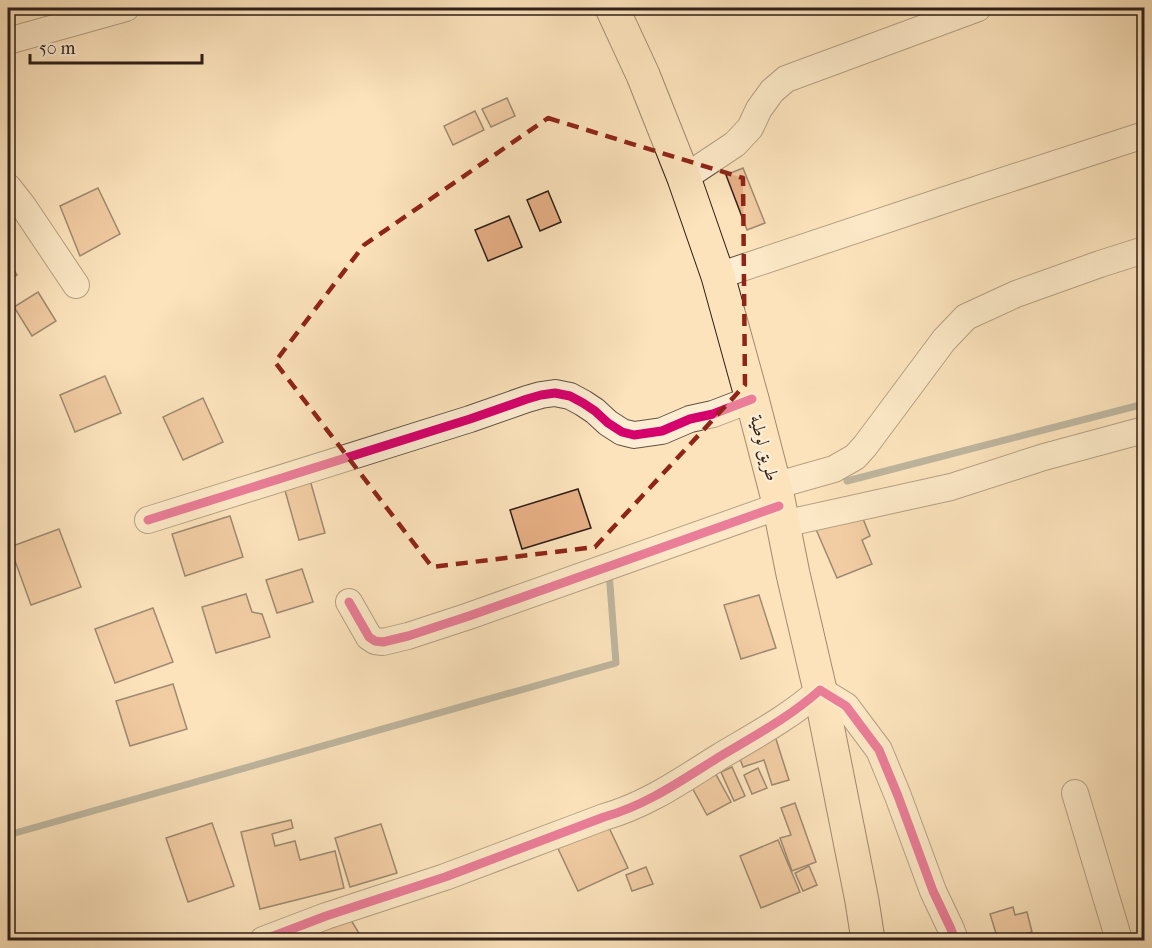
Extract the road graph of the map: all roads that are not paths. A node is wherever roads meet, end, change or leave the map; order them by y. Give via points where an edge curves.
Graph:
1 (126, 8) edge
2 (612, 8) edge
3 (978, 8) edge
4 (8, 41) edge
5 (1144, 135) edge
6 (684, 178) junction
7 (8, 187) edge
8 (1144, 250) edge
9 (718, 276) junction
10 (76, 285) dead end
11 (752, 399) junction
12 (1144, 430) edge
13 (778, 505) junction
14 (148, 519) dead end
15 (349, 602) dead end
16 (820, 690) junction
17 (1075, 793) dead end
18 (263, 940) edge
19 (868, 940) edge
20 (955, 940) edge
21 (1119, 940) edge

1 - 4 street
2 - 6 main road, طريق لوطية
3 - 6 street via 786,79 772,91 750,128 735,144
5 - 9 street
6 - 9 main road, طريق لوطية
7 - 10 street
8 - 13 street via 1016,294 966,317 855,457
9 - 11 main road, طريق لوطية
11 - 13 main road, طريق لوطية
11 - 14 street via 662,431 634,435 622,432 570,396 541,395
12 - 13 street via 951,487
13 - 15 street via 469,616 383,642 369,637
13 - 16 main road, طريق لوطية
16 - 18 street via 801,707 658,796
16 - 19 main road, طريق لوطية
16 - 20 street via 846,706 879,750
17 - 21 street

